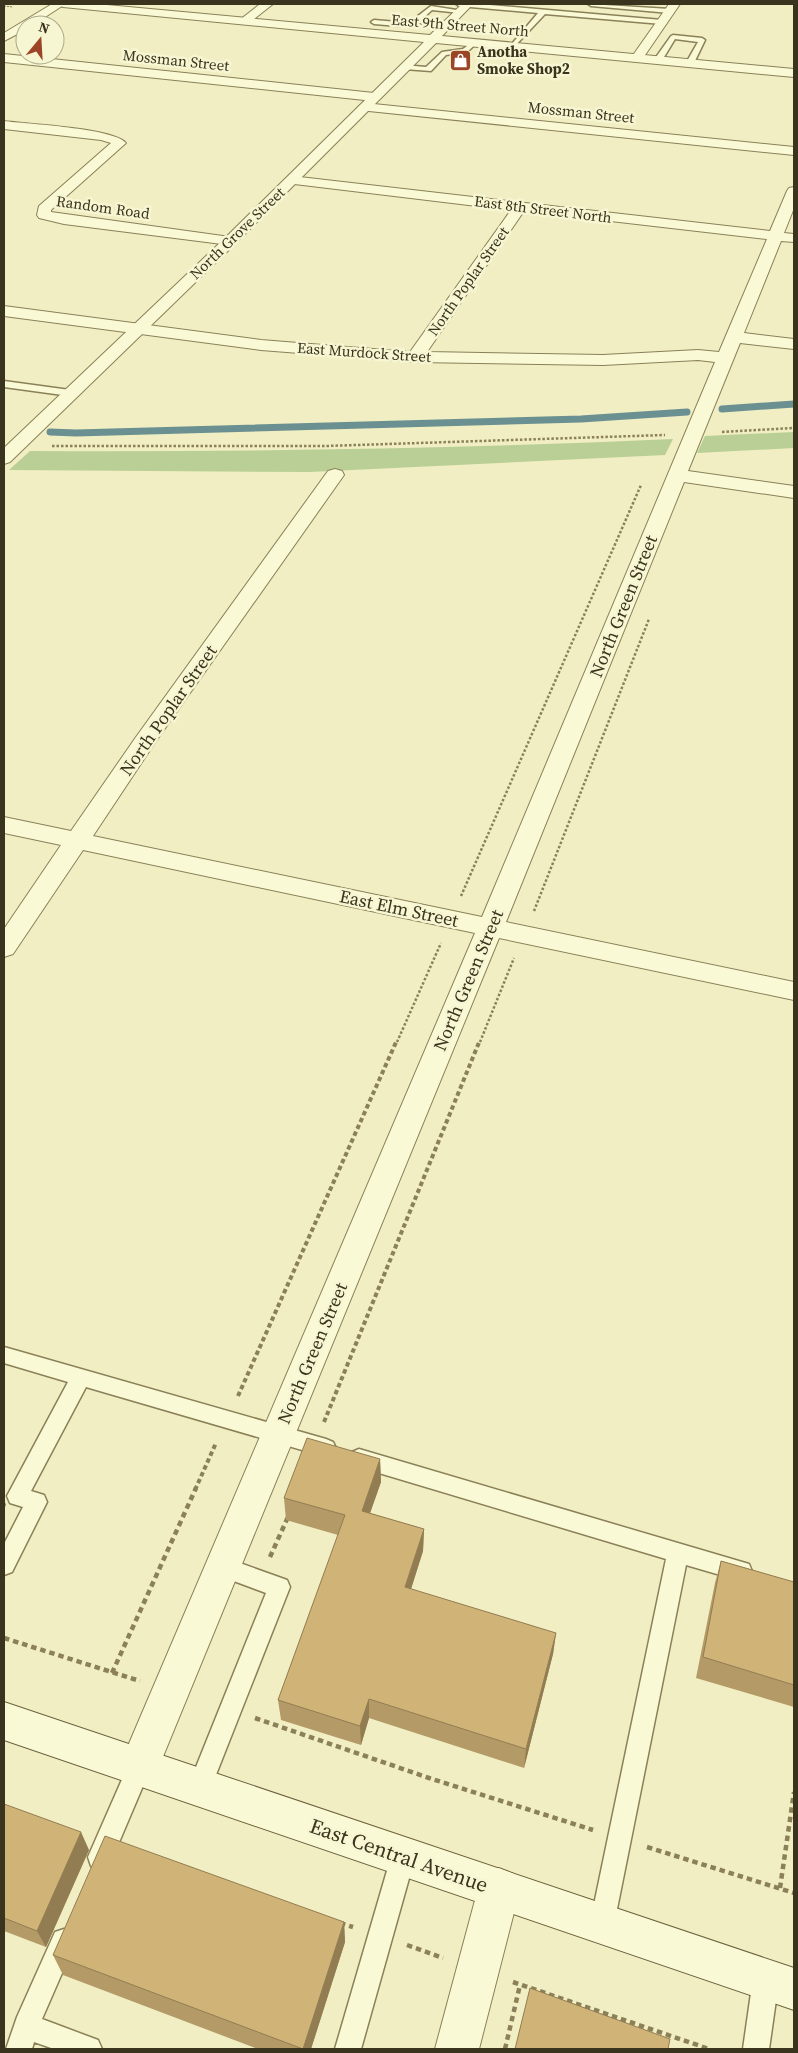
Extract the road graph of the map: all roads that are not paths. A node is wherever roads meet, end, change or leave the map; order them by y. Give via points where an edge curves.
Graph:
1 (58, 4) edge
2 (63, 4) edge
3 (267, 4) edge
4 (591, 4) edge
5 (463, 6) edge
6 (672, 7) edge
7 (543, 12) junction
8 (245, 21) junction
9 (416, 21) junction
10 (448, 23) junction
11 (658, 27) junction
12 (362, 32) junction
13 (673, 37) junction
14 (4, 38) edge
15 (432, 39) junction
16 (474, 43) junction
17 (513, 46) junction
18 (4, 58) edge
19 (637, 58) junction
20 (658, 60) junction
21 (690, 63) junction
22 (404, 67) junction
23 (794, 73) edge
24 (369, 102) junction
25 (4, 125) edge
26 (794, 150) edge
27 (291, 180) junction
28 (794, 191) edge
29 (521, 206) junction
30 (775, 236) junction
31 (794, 238) edge
32 (230, 240) junction
33 (4, 311) edge
34 (136, 330) junction
35 (735, 337) junction
36 (794, 344) edge
37 (415, 356) junction
38 (726, 358) junction
39 (4, 384) edge
40 (70, 394) junction
41 (4, 458) edge
42 (335, 475) dead end
43 (677, 475) junction
44 (794, 492) edge
45 (4, 825) edge
46 (77, 841) junction
47 (490, 928) junction
48 (4, 948) edge
49 (794, 991) edge
50 (4, 1355) edge
51 (81, 1377) junction
52 (278, 1434) junction
53 (678, 1552) junction
54 (4, 1565) edge
55 (223, 1567) junction
56 (758, 1576) edge
57 (4, 1721) edge
58 (139, 1767) junction
59 (200, 1788) junction
60 (404, 1857) junction
61 (92, 1876) edge
62 (499, 1889) junction
63 (74, 1919) edge
64 (602, 1924) junction
65 (780, 1984) edge
66 (22, 2038) edge
67 (89, 2049) edge
68 (348, 2049) edge
69 (457, 2049) edge
70 (756, 2049) edge

1 - 14 street
2 - 8 street, East 9th Street North
3 - 8 street
4 - 6 lane
5 - 7 lane
5 - 9 lane via 431,8
5 - 10 street, North Grove Street
6 - 11 street
7 - 11 lane via 577,12
7 - 17 lane
8 - 12 street, East 9th Street North
9 - 10 lane
9 - 12 lane via 411,25 374,22
10 - 15 street, North Grove Street
11 - 13 lane via 675,34
11 - 19 street
12 - 15 street, East 9th Street North
13 - 20 lane
13 - 21 lane via 702,40
15 - 16 street, East 9th Street North
15 - 22 street, North Grove Street
16 - 17 street, East 9th Street North
16 - 22 lane via 466,50 444,53 428,69
17 - 19 street, East 9th Street North
18 - 24 street, Mossman Street
19 - 20 street, East 9th Street North
20 - 21 street, East 9th Street North
21 - 23 street, East 9th Street North
22 - 24 street, North Grove Street
24 - 26 street, Mossman Street
24 - 27 street, North Grove Street
25 - 32 street, Random Road via 101,136 119,143 44,209 44,215
27 - 29 street, East 8th Street North
27 - 32 street, North Grove Street
28 - 30 street, North Green Street
29 - 30 street, East 8th Street North
29 - 37 street, North Poplar Street
30 - 31 street, East 8th Street North
30 - 35 street, North Green Street
32 - 34 street, North Grove Street
33 - 34 street, East Murdock Street
34 - 37 street, East Murdock Street via 261,346
34 - 40 street, North Grove Street
35 - 36 street
35 - 38 street, North Green Street
37 - 38 street, East Murdock Street via 603,360 698,355
38 - 43 street, North Green Street
39 - 40 lane
40 - 41 street, North Grove Street
42 - 46 street, North Poplar Street
43 - 44 street
43 - 47 street, North Green Street
45 - 46 street, East Elm Street
46 - 47 street, East Elm Street
46 - 48 street, North Poplar Street
47 - 49 street, East Elm Street
47 - 52 street, North Green Street
50 - 51 lane
51 - 52 lane
51 - 54 lane via 17,1496 37,1502
52 - 53 lane
52 - 55 street, North Green Street
53 - 56 lane
53 - 64 lane
55 - 58 street, North Green Street
55 - 59 lane via 279,1586
57 - 58 street, East Central Avenue
58 - 59 street, East Central Avenue
58 - 61 lane
59 - 60 street, East Central Avenue
60 - 62 street, East Central Avenue
60 - 68 lane
62 - 64 street, East Central Avenue
62 - 69 street
63 - 66 lane
64 - 65 street, East Central Avenue
65 - 70 lane
66 - 67 lane

